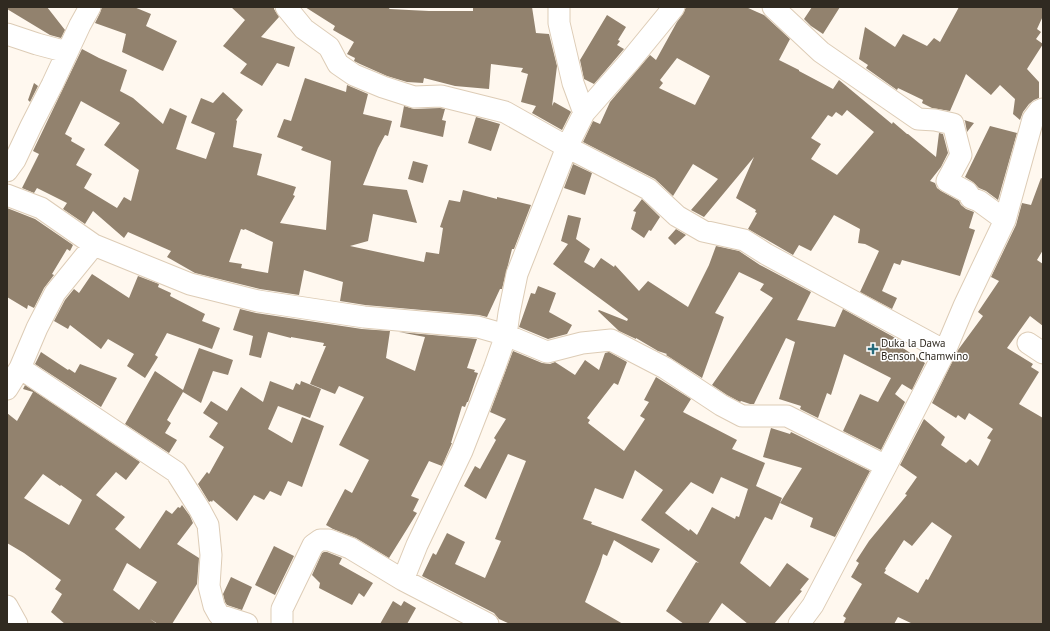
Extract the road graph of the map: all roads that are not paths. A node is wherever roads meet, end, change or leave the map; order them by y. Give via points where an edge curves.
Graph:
1 (90, 7) edge
2 (286, 7) edge
3 (559, 7) edge
4 (674, 7) edge
5 (773, 7) edge
6 (7, 34) edge
7 (67, 52) junction
8 (1043, 109) edge
9 (584, 113) junction
10 (567, 147) junction
11 (7, 171) edge
12 (7, 195) edge
13 (1005, 220) junction
14 (94, 245) junction
15 (506, 335) junction
16 (945, 351) junction
17 (20, 368) junction
18 (7, 389) edge
19 (886, 466) junction
20 (402, 580) junction
21 (7, 606) edge
22 (17, 624) edge
23 (247, 624) edge
24 (282, 624) edge
25 (488, 624) edge
26 (799, 624) edge

1 - 7 street
2 - 10 street via 304,28 329,47 338,64 354,75 414,97 441,96 505,112
3 - 9 street via 558,23 573,83
4 - 9 street
5 - 13 street via 820,52 918,119 953,124 960,155 947,181 967,192 971,198
6 - 7 street
7 - 11 street via 15,160
8 - 13 street via 1033,119
9 - 10 street
10 - 15 street via 517,274
10 - 16 street via 648,189 677,216 703,231 744,240
12 - 14 street via 41,208
13 - 16 street
14 - 15 street via 190,284 258,300 364,317 478,327
14 - 17 street via 55,293
15 - 19 street via 547,352 611,340 665,368 742,416 787,416
15 - 20 street via 462,451
16 - 19 street
17 - 18 street
17 - 23 street via 176,472 208,525 211,555 209,586 214,606 219,615
19 - 26 street via 813,605
20 - 24 street via 350,548 329,540 320,540 313,545 282,609
20 - 25 street
21 - 22 street

